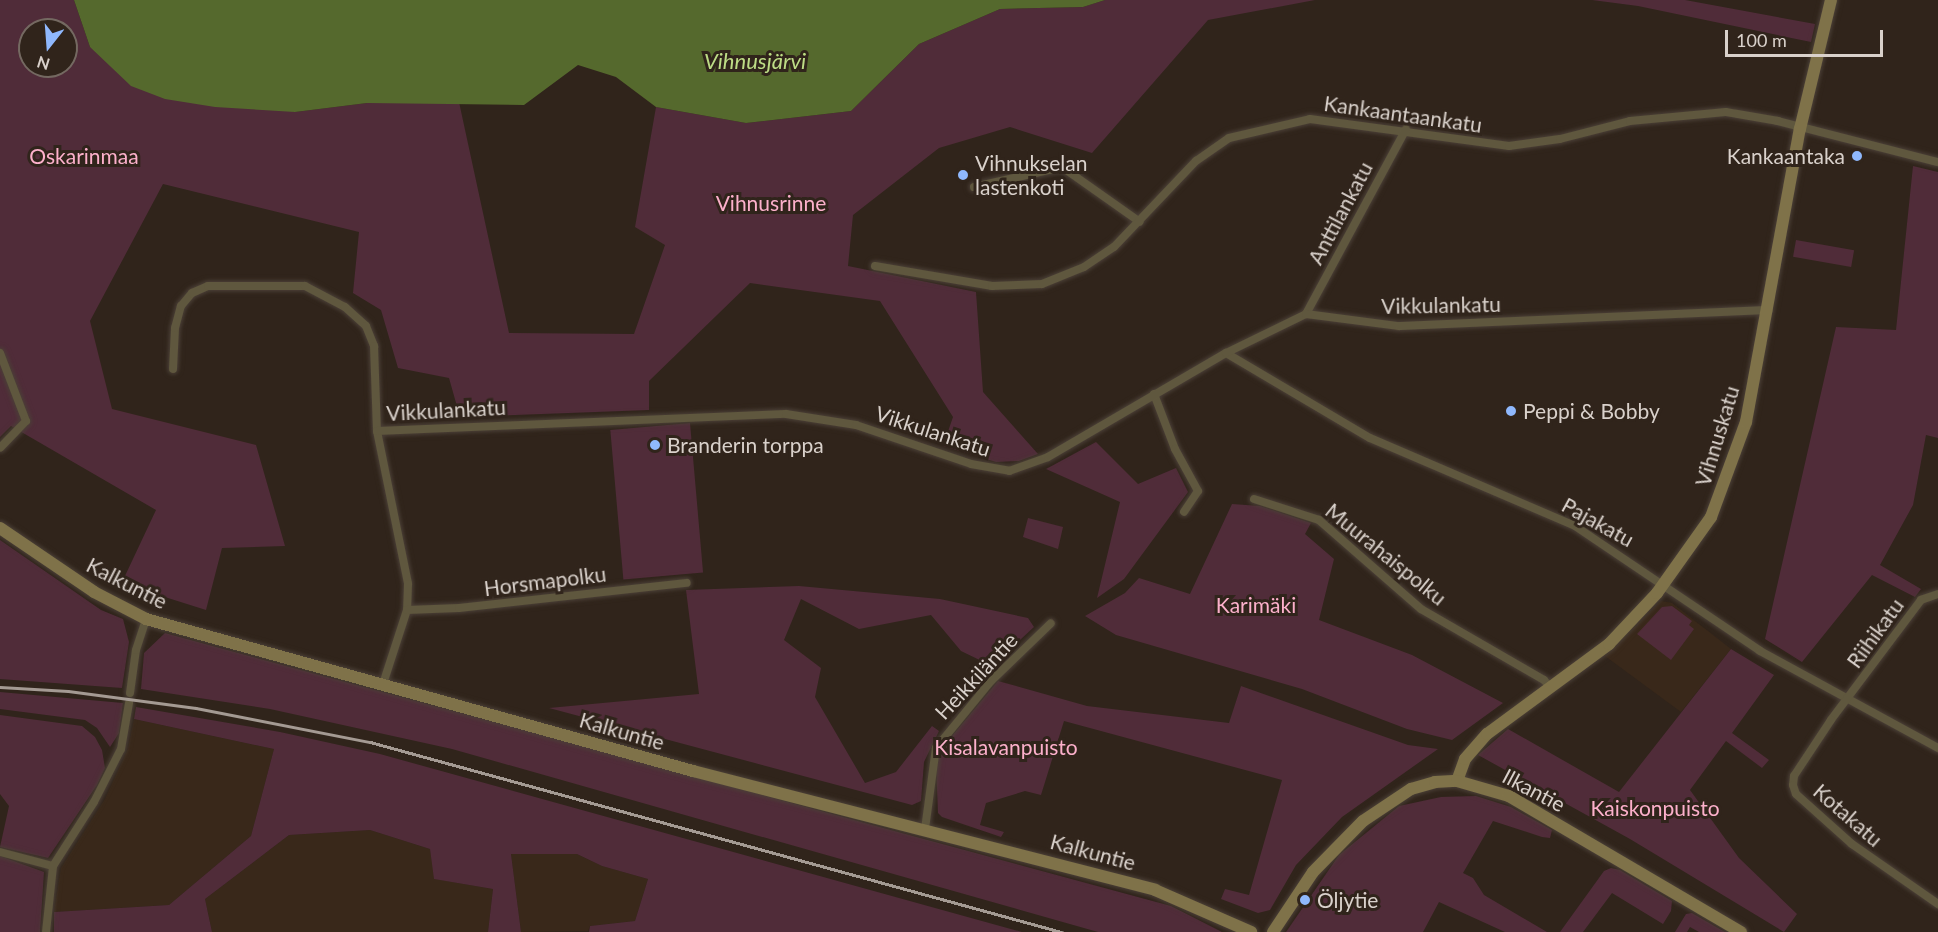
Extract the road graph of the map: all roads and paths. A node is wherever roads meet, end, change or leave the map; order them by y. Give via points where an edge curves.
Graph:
1 (1831, 0) edge
2 (1406, 129) junction
3 (1800, 129) junction
4 (1938, 162) edge
5 (974, 187) dead end
6 (1140, 222) junction
7 (875, 266) dead end
8 (1768, 310) junction
9 (1306, 314) junction
10 (0, 353) edge
11 (1226, 353) junction
12 (173, 369) dead end
13 (1154, 394) junction
14 (377, 431) junction
15 (0, 448) edge
16 (1254, 499) dead end
17 (1184, 512) dead end
18 (0, 528) edge
19 (687, 583) dead end
20 (1663, 584) junction
21 (1938, 594) edge
22 (406, 610) junction
23 (146, 619) junction
24 (1051, 623) dead end
25 (383, 684) junction
26 (1550, 687) junction
27 (130, 693) dead end
28 (1846, 701) junction
29 (129, 703) dead end
30 (1938, 748) edge
31 (1457, 781) junction
32 (925, 829) junction
33 (0, 852) edge
34 (52, 866) junction
35 (1938, 904) edge
36 (46, 932) edge
37 (1251, 932) edge
38 (1273, 932) edge
39 (1741, 932) edge

1 - 3 street, Vihnuskatu
2 - 3 street, Kankaantaankatu via 1509,146 1682,115 1726,112
2 - 6 street, Kankaantaankatu via 1310,119 1228,138 1196,161
2 - 9 street, Anttilankatu
3 - 4 street, Kankaantaankatu
3 - 8 street, Vihnuskatu
5 - 6 street via 1062,167
6 - 7 street, Kankaantaankatu via 1084,267 1042,284 992,286
8 - 9 street, Vikkulankatu via 1398,326
8 - 20 street, Vihnuskatu via 1746,422 1731,470 1711,517
9 - 11 street, Vikkulankatu
10 - 15 street via 26,421
11 - 13 street, Vikkulankatu
11 - 20 street, Pajakatu via 1370,438 1575,526
12 - 14 street via 175,328 182,306 192,293 208,286 305,286 345,307 366,326 374,346
13 - 14 street, Vikkulankatu via 1048,458 1009,471 971,464 856,425 786,414
13 - 17 street via 1175,449 1198,491
14 - 22 street, Vikkulankatu via 408,584
16 - 26 street, Muurahaispolku via 1319,520 1421,609
18 - 23 street, Kalkuntie via 94,592
19 - 22 street, Horsmapolku via 459,608
20 - 26 street, Vihnuskatu via 1610,644
20 - 28 street, Pajakatu via 1760,651
21 - 28 street, Riihikatu via 1921,600
22 - 25 street, Vikkulankatu
23 - 25 street, Kalkuntie
23 - 27 street via 136,650
24 - 32 street, Heikkiläntie via 991,681 936,748
25 - 32 street, Kalkuntie via 693,771
26 - 31 street, Vihnuskatu via 1475,745
28 - 30 street, Pajakatu
28 - 35 street, Kotakatu via 1794,776 1796,794 1886,870
29 - 34 street via 121,749 94,802
31 - 38 street, Ilkantie via 1411,789 1363,821 1312,872
31 - 39 street, Ilkantie via 1509,796
32 - 37 street, Kalkuntie via 1155,890
33 - 34 street
34 - 36 street

